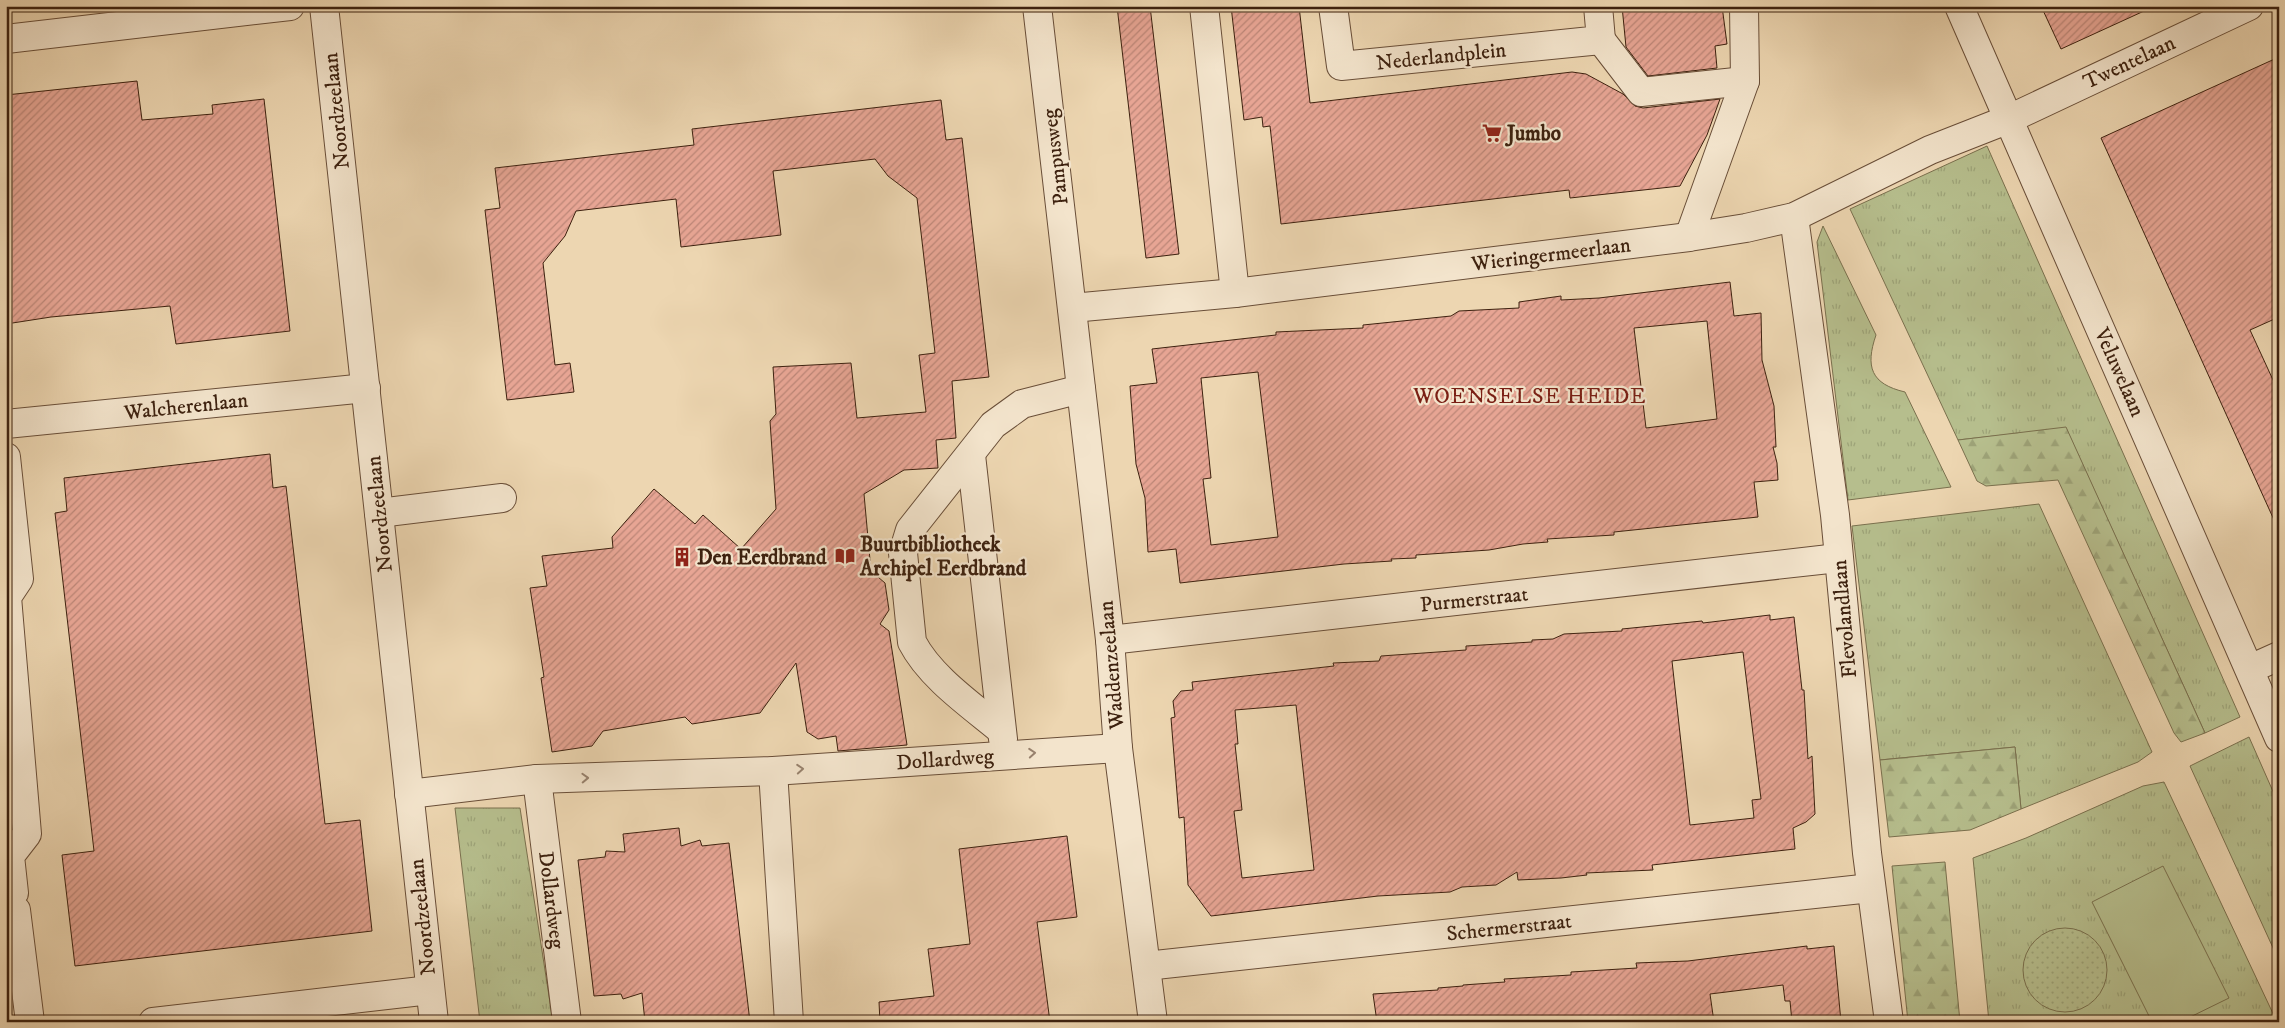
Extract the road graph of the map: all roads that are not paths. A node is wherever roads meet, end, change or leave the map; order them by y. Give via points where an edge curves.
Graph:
1 (290, 6) edge
2 (324, 6) edge
3 (1038, 6) edge
4 (1204, 6) edge
5 (1333, 6) edge
6 (1598, 6) edge
7 (1744, 6) edge
8 (1959, 6) edge
9 (2249, 6) edge
10 (6, 39) edge
11 (1601, 40) junction
12 (1744, 81) junction
13 (2009, 119) junction
14 (1794, 217) junction
15 (1689, 237) junction
16 (1235, 293) junction
17 (1072, 308) junction
18 (366, 388) junction
19 (1081, 389) junction
20 (6, 424) edge
21 (971, 455) junction
22 (6, 457) edge
23 (502, 498) dead end
24 (379, 513) junction
25 (1838, 558) junction
26 (1110, 640) junction
27 (2279, 656) edge
28 (2250, 668) junction
29 (2279, 738) edge
30 (1003, 742) junction
31 (1118, 748) junction
32 (773, 771) junction
33 (537, 779) junction
34 (409, 794) junction
35 (1871, 888) junction
36 (1146, 966) junction
37 (430, 990) junction
38 (30, 1022) edge
39 (154, 1022) edge
40 (434, 1022) edge
41 (567, 1022) edge
42 (789, 1022) edge
43 (1153, 1022) edge
44 (1889, 1022) edge

1 - 10 street
2 - 18 street, Noordzeelaan
3 - 17 street, Pampusweg
4 - 16 street
5 - 11 street, Nederlandplein via 1341,66
6 - 11 street
7 - 12 street
8 - 13 street, Veluwelaan
9 - 13 street, Twentelaan
11 - 12 street via 1642,92
12 - 15 street
13 - 14 street, Wieringermeerlaan via 1930,150
13 - 28 street, Veluwelaan
14 - 15 street, Wieringermeerlaan
14 - 25 street, Flevolandlaan via 1835,515
15 - 16 street, Wieringermeerlaan
16 - 17 street, Wieringermeerlaan
17 - 19 street, Waddenzeelaan
18 - 20 street, Walcherenlaan
18 - 24 street, Noordzeelaan
19 - 21 street via 1022,404 993,425
19 - 26 street, Waddenzeelaan
21 - 30 street
21 - 30 street via 906,538 903,553 912,642 917,652
22 - 38 street via 19,579 7,597 27,834 10,856
23 - 24 street
24 - 34 street, Noordzeelaan
25 - 26 street, Purmerstraat
25 - 35 street, Flevolandlaan
26 - 31 street, Waddenzeelaan
27 - 28 street
28 - 29 street, Veluwelaan
30 -> 31 street, Dollardweg
32 -> 30 street, Dollardweg
31 - 36 street, Waddenzeelaan
33 -> 32 street, Dollardweg
32 - 42 street
33 - 34 street, Dollardweg
33 - 41 street, Dollardweg
34 - 37 street, Noordzeelaan
35 - 36 street, Schermerstraat
35 - 44 street, Flevolandlaan
36 - 43 street, Waddenzeelaan
37 - 39 street
37 - 40 street, Noordzeelaan

